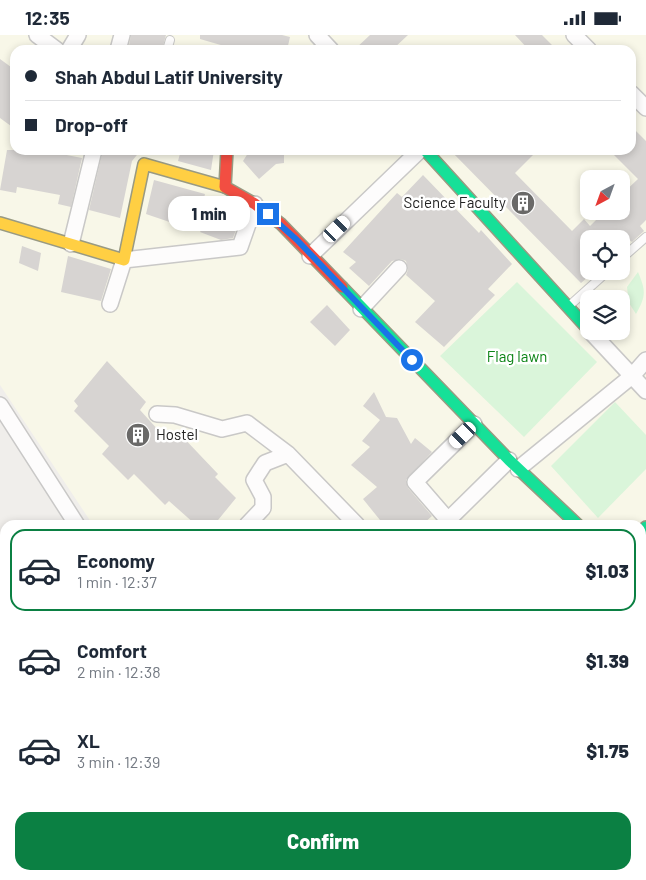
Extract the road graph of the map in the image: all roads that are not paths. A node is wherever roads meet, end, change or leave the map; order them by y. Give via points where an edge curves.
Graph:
1 (37, 35) edge
2 (317, 35) edge
3 (574, 35) edge
4 (170, 41) dead end
5 (50, 45) edge
6 (169, 45) edge
7 (326, 45) edge
8 (584, 45) edge
9 (636, 98) edge
10 (646, 108) edge
11 (93, 155) edge
12 (227, 155) edge
13 (415, 155) edge
14 (430, 155) edge
15 (225, 187) junction
16 (255, 203) junction
17 (0, 223) edge
18 (646, 237) edge
19 (71, 244) junction
20 (630, 251) edge
21 (310, 256) junction
22 (124, 260) junction
23 (399, 268) dead end
24 (598, 280) edge
25 (110, 304) dead end
26 (568, 307) junction
27 (361, 309) junction
28 (580, 321) edge
29 (598, 340) edge
30 (646, 360) edge
31 (632, 376) junction
32 (646, 391) edge
33 (0, 405) edge
34 (157, 414) dead end
35 (474, 424) junction
36 (288, 454) junction
37 (514, 465) junction
38 (75, 520) edge
39 (252, 520) edge
40 (352, 520) edge
41 (443, 520) edge
42 (449, 520) edge
43 (573, 520) edge

1 - 5 street
2 - 7 street
3 - 8 street
4 - 6 lane
9 - 10 street
11 - 19 street
12 - 15 street
13 - 21 street
14 - 26 street
15 - 16 street
15 - 22 street via 144,158
16 - 21 street via 281,224
16 - 22 street via 240,247
17 - 19 street
18 - 20 lane
19 - 22 street
21 - 27 street
22 - 25 street
23 - 27 street
24 - 26 lane
26 - 28 street
27 - 35 street
29 - 31 street
30 - 31 street
31 - 32 street
31 - 37 street
33 - 38 street
34 - 36 street via 175,415 222,429 247,423
35 - 37 street
35 - 41 street via 415,482
36 - 39 street via 264,463 254,479 263,497 263,508
36 - 40 street
37 - 42 street
37 - 43 street

